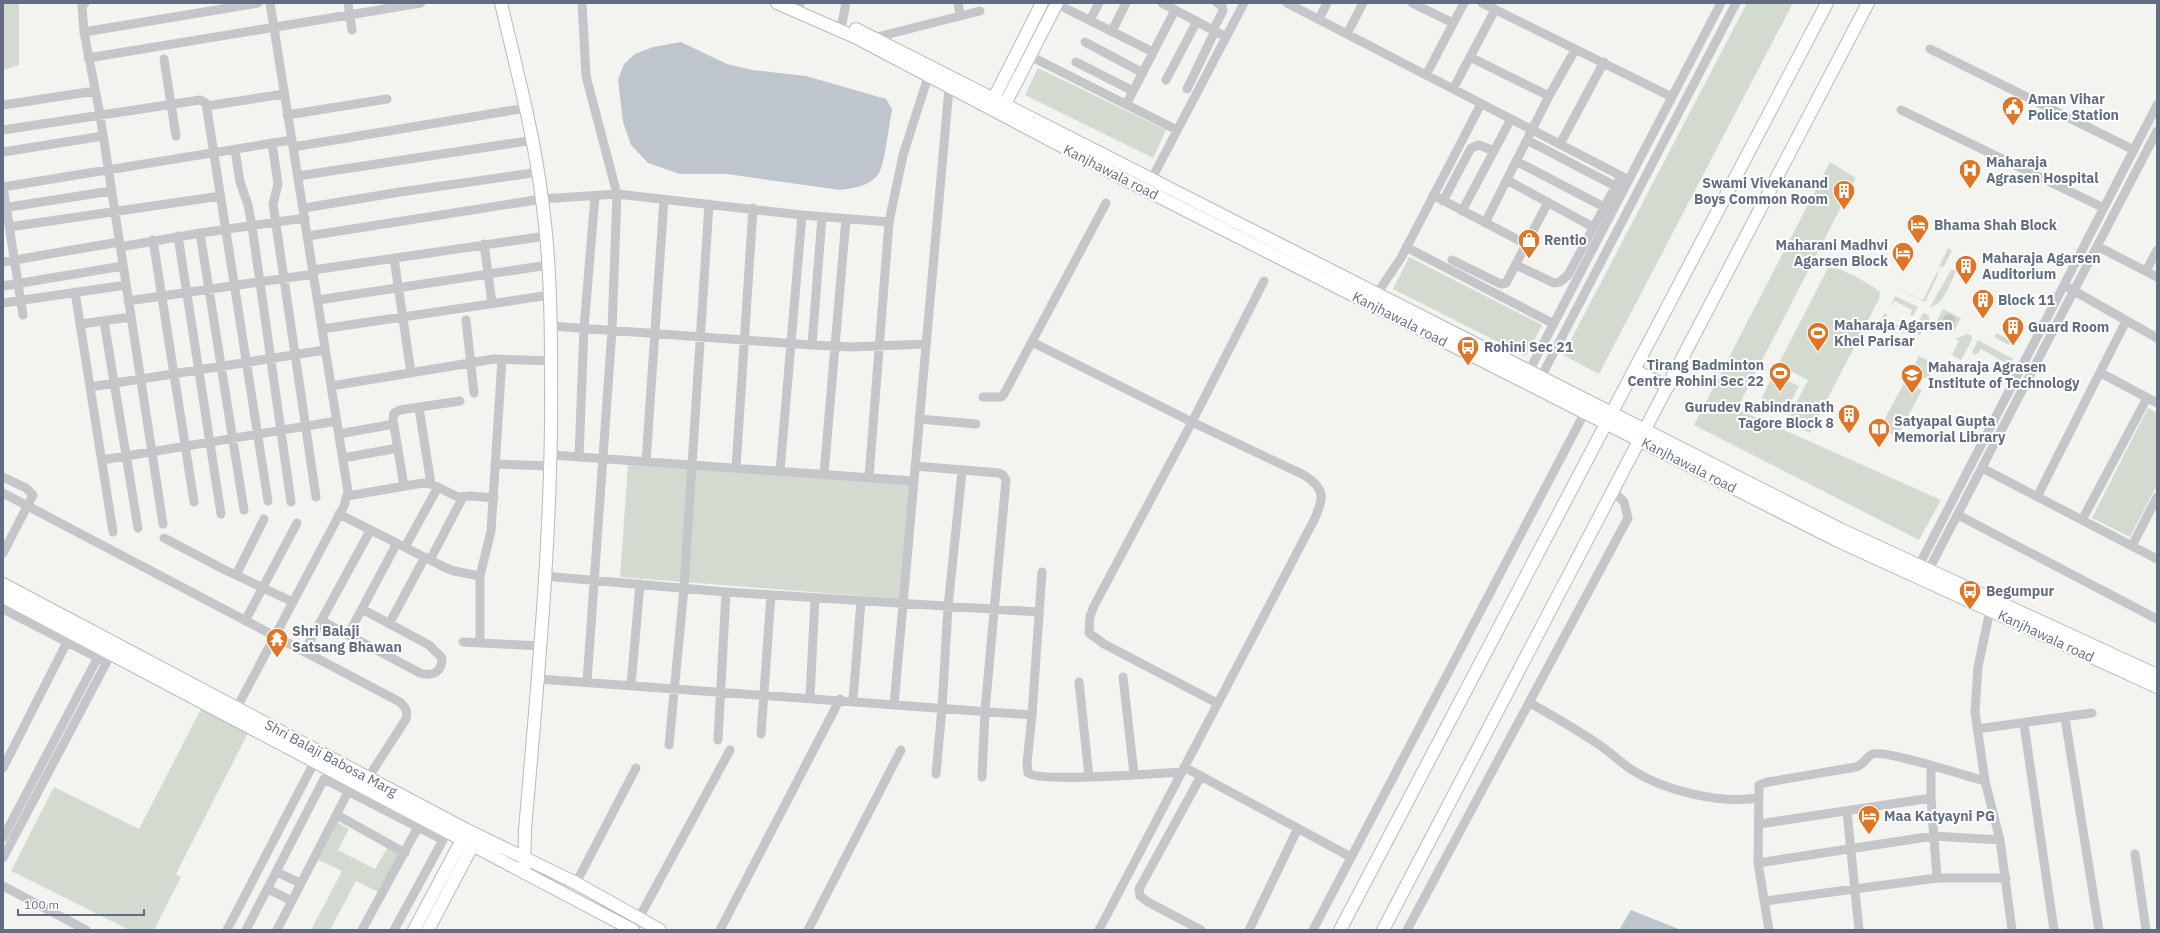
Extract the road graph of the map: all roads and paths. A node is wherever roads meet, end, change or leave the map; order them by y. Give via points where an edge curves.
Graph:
1 (85, 3) edge
2 (258, 3) edge
3 (270, 3) edge
4 (348, 3) edge
5 (420, 3) edge
6 (501, 3) edge
7 (582, 3) edge
8 (777, 3) edge
9 (799, 3) edge
10 (846, 3) edge
11 (958, 3) edge
12 (1042, 3) edge
13 (1057, 3) edge
14 (1099, 3) edge
15 (1126, 3) edge
16 (1162, 3) edge
17 (1216, 3) edge
18 (1244, 3) edge
19 (1287, 3) edge
20 (1327, 3) edge
21 (1363, 3) edge
22 (1412, 3) edge
23 (1464, 3) edge
24 (1482, 3) edge
25 (1721, 3) edge
26 (1736, 3) edge
27 (1828, 3) edge
28 (1868, 3) edge
29 (1070, 6) edge
30 (1175, 10) junction
31 (1495, 10) junction
32 (980, 11) dead end
33 (960, 15) junction
34 (350, 16) junction
35 (1319, 19) junction
36 (1090, 20) junction
37 (1197, 21) junction
38 (842, 23) junction
39 (1454, 23) junction
40 (275, 28) junction
41 (352, 30) dead end
42 (1112, 31) junction
43 (1214, 31) junction
44 (84, 32) junction
45 (1347, 34) junction
46 (1226, 37) junction
47 (874, 38) junction
48 (1085, 42) dead end
49 (1930, 49) dead end
50 (1575, 50) junction
51 (1153, 52) junction
52 (1030, 56) junction
53 (1470, 57) junction
54 (88, 58) junction
55 (164, 59) dead end
56 (1076, 62) dead end
57 (1604, 62) junction
58 (1142, 73) junction
59 (1426, 75) junction
60 (928, 77) junction
61 (1166, 80) dead end
62 (949, 88) junction
63 (1187, 89) dead end
64 (1453, 89) junction
65 (95, 91) junction
66 (1133, 91) junction
67 (284, 94) junction
68 (1549, 96) junction
69 (1672, 97) junction
70 (387, 99) dead end
71 (171, 104) junction
72 (991, 104) junction
73 (1127, 104) junction
74 (1481, 104) junction
75 (3, 105) edge
76 (2157, 105) edge
77 (207, 106) junction
78 (526, 108) junction
79 (1002, 110) junction
80 (1901, 110) dead end
81 (100, 115) junction
82 (287, 115) junction
83 (1512, 119) junction
84 (1532, 129) junction
85 (3, 130) edge
86 (1177, 130) junction
87 (2157, 131) edge
88 (103, 136) junction
89 (176, 136) dead end
90 (534, 140) junction
91 (1527, 140) junction
92 (292, 143) junction
93 (272, 144) junction
94 (1560, 144) junction
95 (235, 150) junction
96 (2134, 150) junction
97 (1494, 151) junction
98 (3, 152) edge
99 (213, 154) junction
100 (1516, 161) junction
101 (108, 171) junction
102 (538, 172) junction
103 (298, 176) junction
104 (1625, 178) junction
105 (1151, 179) junction
106 (1507, 180) junction
107 (1615, 186) junction
108 (3, 187) edge
109 (1146, 190) junction
110 (111, 191) junction
111 (617, 194) junction
112 (1433, 195) junction
113 (221, 196) junction
114 (595, 196) junction
115 (664, 198) junction
116 (542, 200) junction
117 (1443, 200) junction
118 (1548, 202) junction
119 (1106, 203) dead end
120 (709, 204) junction
121 (1604, 207) junction
122 (5, 208) edge
123 (304, 208) junction
124 (753, 208) junction
125 (2104, 208) junction
126 (114, 211) junction
127 (1462, 211) junction
128 (802, 215) junction
129 (822, 217) junction
130 (305, 218) junction
131 (846, 219) junction
132 (890, 222) junction
133 (1485, 222) junction
134 (276, 223) junction
135 (252, 226) junction
136 (9, 227) junction
137 (1593, 227) junction
138 (226, 230) junction
139 (200, 233) junction
140 (178, 236) junction
141 (308, 236) junction
142 (546, 236) junction
143 (153, 240) junction
144 (484, 244) junction
145 (1526, 244) junction
146 (120, 245) junction
147 (2097, 246) junction
148 (1406, 247) junction
149 (2157, 250) edge
150 (394, 258) junction
151 (14, 260) junction
152 (1452, 260) dead end
153 (3, 262) edge
154 (548, 265) junction
155 (1516, 265) junction
156 (123, 266) junction
157 (2146, 271) junction
158 (314, 272) junction
159 (488, 274) junction
160 (2157, 277) edge
161 (284, 278) junction
162 (1264, 281) dead end
163 (260, 282) junction
164 (18, 283) junction
165 (126, 285) junction
166 (235, 285) junction
167 (3, 286) edge
168 (2064, 286) junction
169 (398, 288) junction
170 (209, 289) junction
171 (2074, 291) junction
172 (75, 292) junction
173 (186, 292) junction
174 (550, 295) junction
175 (162, 296) junction
176 (1373, 299) junction
177 (21, 300) junction
178 (318, 300) junction
179 (128, 301) junction
180 (3, 303) edge
181 (492, 303) junction
182 (23, 315) dead end
183 (403, 316) junction
184 (131, 317) junction
185 (466, 320) dead end
186 (104, 321) junction
187 (2126, 321) junction
188 (81, 324) junction
189 (1554, 324) junction
190 (551, 326) junction
191 (584, 328) junction
192 (322, 329) junction
193 (612, 330) junction
194 (655, 333) junction
195 (700, 336) junction
196 (2157, 338) edge
197 (745, 339) junction
198 (1032, 342) junction
199 (790, 343) junction
200 (925, 344) junction
201 (812, 345) junction
202 (881, 345) junction
203 (835, 346) junction
204 (326, 350) junction
205 (295, 355) junction
206 (271, 359) junction
207 (502, 359) junction
208 (472, 362) junction
209 (551, 362) junction
210 (247, 364) junction
211 (221, 367) junction
212 (198, 370) junction
213 (1634, 370) junction
214 (1529, 372) junction
215 (411, 373) junction
216 (2101, 373) junction
217 (175, 374) junction
218 (1541, 377) junction
219 (140, 379) junction
220 (114, 383) junction
221 (331, 386) junction
222 (1668, 386) junction
223 (90, 387) junction
224 (474, 393) dead end
225 (983, 398) dead end
226 (2147, 398) junction
227 (460, 401) dead end
228 (2157, 403) edge
229 (420, 408) junction
230 (1585, 412) junction
231 (1608, 418) junction
232 (920, 419) junction
233 (336, 421) junction
234 (1192, 422) junction
235 (394, 424) junction
236 (976, 424) dead end
237 (306, 426) junction
238 (281, 430) junction
239 (258, 434) junction
240 (339, 434) junction
241 (1643, 435) junction
242 (232, 438) junction
243 (210, 442) junction
244 (186, 446) junction
245 (398, 448) junction
246 (152, 452) junction
247 (126, 456) junction
248 (579, 457) junction
249 (343, 458) junction
250 (602, 459) junction
251 (102, 460) junction
252 (551, 461) junction
253 (646, 462) junction
254 (496, 464) junction
255 (692, 465) junction
256 (915, 466) junction
257 (736, 468) junction
258 (1982, 468) junction
259 (780, 471) junction
260 (962, 471) junction
261 (824, 474) junction
262 (3, 477) edge
263 (869, 478) junction
264 (914, 481) junction
265 (404, 486) junction
266 (434, 486) junction
267 (1613, 491) junction
268 (3, 493) edge
269 (347, 496) junction
270 (316, 497) dead end
271 (464, 497) junction
272 (2037, 497) junction
273 (2157, 497) edge
274 (494, 498) junction
275 (194, 502) dead end
276 (268, 502) dead end
277 (291, 502) dead end
278 (28, 506) junction
279 (244, 510) dead end
280 (221, 514) dead end
281 (339, 514) junction
282 (1958, 515) junction
283 (264, 519) dead end
284 (2082, 520) junction
285 (297, 523) dead end
286 (163, 524) dead end
287 (138, 528) dead end
288 (370, 531) junction
289 (113, 532) dead end
290 (164, 538) dead end
291 (401, 545) junction
292 (2132, 546) junction
293 (3, 553) edge
294 (427, 559) junction
295 (2157, 559) edge
296 (1042, 572) dead end
297 (1921, 573) junction
298 (236, 575) junction
299 (480, 576) junction
300 (544, 576) junction
301 (593, 580) junction
302 (3, 584) edge
303 (640, 584) junction
304 (264, 588) junction
305 (684, 588) junction
306 (726, 592) junction
307 (771, 595) junction
308 (3, 597) edge
309 (816, 598) junction
310 (861, 601) junction
311 (293, 602) junction
312 (904, 604) junction
313 (948, 607) junction
314 (3, 609) edge
315 (362, 609) junction
316 (993, 609) junction
317 (1990, 610) junction
318 (1039, 612) junction
319 (2156, 617) edge
320 (245, 621) junction
321 (322, 621) junction
322 (389, 624) junction
323 (348, 635) junction
324 (276, 637) junction
325 (67, 642) junction
326 (463, 642) dead end
327 (480, 643) junction
328 (540, 646) junction
329 (304, 652) junction
330 (98, 658) junction
331 (109, 658) junction
332 (2157, 675) edge
333 (1123, 677) dead end
334 (538, 678) junction
335 (587, 682) junction
336 (1079, 682) dead end
337 (631, 685) junction
338 (2157, 687) edge
339 (675, 688) junction
340 (720, 691) junction
341 (764, 694) junction
342 (810, 697) junction
343 (840, 699) junction
344 (853, 700) junction
345 (1217, 703) junction
346 (1530, 703) junction
347 (894, 705) junction
348 (942, 708) junction
349 (985, 711) junction
350 (234, 713) junction
351 (2092, 713) dead end
352 (1032, 715) junction
353 (2065, 718) junction
354 (2024, 724) junction
355 (1977, 729) junction
356 (761, 734) dead end
357 (718, 740) dead end
358 (669, 745) dead end
359 (730, 750) dead end
360 (901, 750) dead end
361 (317, 757) junction
362 (1931, 766) junction
363 (3, 768) edge
364 (636, 768) dead end
365 (1183, 770) junction
366 (936, 774) dead end
367 (1134, 774) junction
368 (1201, 776) junction
369 (982, 777) dead end
370 (1089, 777) junction
371 (368, 778) junction
372 (1985, 781) junction
373 (348, 792) junction
374 (1758, 798) junction
375 (1931, 798) junction
376 (1847, 812) junction
377 (337, 816) junction
378 (1759, 824) junction
379 (418, 827) junction
380 (1298, 828) junction
381 (1933, 836) junction
382 (3, 838) edge
383 (469, 838) junction
384 (2000, 840) junction
385 (1851, 849) junction
386 (405, 853) junction
387 (2135, 854) dead end
388 (1351, 857) junction
389 (3, 858) edge
390 (524, 858) junction
391 (1758, 863) junction
392 (261, 866) junction
393 (276, 873) junction
394 (524, 873) junction
395 (1937, 878) junction
396 (2006, 878) junction
397 (300, 883) junction
398 (576, 883) junction
399 (3, 886) edge
400 (268, 889) junction
401 (1855, 889) junction
402 (292, 900) junction
403 (1765, 901) junction
404 (639, 918) junction
405 (365, 929) edge
406 (86, 930) edge
407 (227, 930) edge
408 (246, 930) edge
409 (277, 930) edge
410 (394, 930) edge
411 (414, 930) edge
412 (428, 930) edge
413 (633, 930) edge
414 (660, 930) edge
415 (720, 930) edge
416 (808, 930) edge
417 (1099, 930) edge
418 (1201, 930) edge
419 (1250, 930) edge
420 (1313, 930) edge
421 (1340, 930) edge
422 (1383, 930) edge
423 (1407, 930) edge
424 (1769, 930) edge
425 (1859, 930) edge
426 (2012, 930) edge
427 (2054, 930) edge
428 (2099, 930) edge
429 (2146, 930) edge

1 - 44 street via 82,6
2 - 44 street
3 - 40 street
4 - 34 street
5 - 34 street
6 - 78 street
7 - 111 street via 586,76
8 - 60 street, Kanjhawala road via 855,37
9 - 38 street, Kanjhawala road
10 - 38 street
11 - 33 street
12 - 72 street
13 - 29 street
13 - 52 street
14 - 36 street
15 - 42 street
16 - 30 street
17 - 43 street via 1222,6 1223,11
18 - 46 street
19 - 35 street
20 - 35 street
21 - 45 street
22 - 39 street
23 - 39 street
24 - 31 street
25 - 69 street
26 - 218 street
27 - 213 street
28 - 222 street
29 - 36 street
30 - 37 street
30 - 51 street
31 - 50 street
31 - 53 street
32 - 33 street
33 - 47 street
34 - 40 street
34 - 41 street
35 - 45 street
36 - 42 street
37 - 43 street
37 - 61 street
38 - 47 street, Kanjhawala road
39 - 59 street
40 - 54 street
40 - 67 street
42 - 51 street
43 - 46 street
43 - 63 street
44 - 54 street
45 - 59 street
46 - 86 street
47 - 72 street, Kanjhawala road
48 - 58 street
49 - 96 street
50 - 57 street
50 - 68 street
51 - 58 street
52 - 73 street
52 - 79 street
53 - 64 street
53 - 68 street
54 - 65 street
55 - 71 street
56 - 66 street
57 - 69 street
57 - 94 street
58 - 66 street
59 - 64 street
60 - 62 street, Kanjhawala road
60 - 132 street via 903,155
62 - 72 street, Kanjhawala road
62 - 200 street
64 - 74 street
65 - 75 street
65 - 81 street
66 - 73 street
67 - 77 street
67 - 82 street
68 - 84 street
69 - 104 street
70 - 82 street
71 - 77 street via 200,100
71 - 81 street
71 - 89 street
72 - 79 street, Kanjhawala road
73 - 86 street
74 - 83 street
74 - 112 street
76 - 96 street
77 - 99 street
78 - 90 street
78 - 92 street
79 - 105 street, Kanjhawala road
79 - 109 street, Kanjhawala road
80 - 125 street
81 - 85 street
81 - 88 street
82 - 92 street
83 - 84 street
83 - 97 street
84 - 91 street
84 - 94 street
86 - 105 street
87 - 147 street
88 - 98 street
88 - 101 street
90 - 102 street
90 - 103 street
91 - 100 street
91 - 107 street
92 - 93 street
92 - 103 street
93 - 95 street
93 - 134 street via 278,184 273,200
94 - 104 street
95 - 99 street
95 - 135 street via 242,191
96 - 125 street
97 - 117 street via 1479,145 1471,148
97 - 127 street
99 - 101 street
99 - 113 street
100 - 106 street
100 - 121 street
101 - 108 street
101 - 110 street
102 - 116 street
102 - 123 street
103 - 123 street
104 - 107 street
104 - 189 street
105 - 109 street
105 - 176 street, Kanjhawala road
106 - 118 street
106 - 133 street
107 - 121 street
108 - 122 street
109 - 176 street, Kanjhawala road
110 - 122 street
110 - 126 street
111 - 114 street
111 - 115 street
111 - 193 street
112 - 117 street
112 - 148 street
113 - 126 street
113 - 138 street
114 - 116 street
114 - 191 street
115 - 120 street
115 - 194 street
116 - 141 street
116 - 142 street
117 - 127 street
118 - 137 street
118 - 145 street
119 - 198 street
120 - 124 street
120 - 195 street
121 - 137 street
122 - 136 street
123 - 130 street
124 - 128 street
124 - 197 street
125 - 168 street
126 - 136 street
126 - 146 street
127 - 133 street
128 - 129 street
128 - 199 street
129 - 131 street
129 - 201 street
130 - 134 street
130 - 141 street
131 - 132 street
131 - 203 street
132 - 202 street
133 - 145 street
134 - 135 street
134 - 161 street
135 - 138 street
135 - 163 street
136 - 151 street
137 - 155 street via 1568,275 1560,282 1554,283
138 - 139 street
138 - 166 street
139 - 140 street
139 - 170 street
140 - 143 street
140 - 173 street
141 - 158 street
142 - 144 street
142 - 154 street
143 - 146 street
143 - 175 street
144 - 150 street
144 - 159 street
145 - 155 street
146 - 151 street
146 - 156 street
147 - 157 street
147 - 171 street
148 - 176 street via 1390,276
148 - 189 street
149 - 157 street
150 - 158 street
150 - 169 street
151 - 153 street
151 - 164 street
152 - 155 street via 1503,284 1508,281
154 - 159 street
154 - 174 street
156 - 164 street
156 - 165 street
157 - 160 street
158 - 161 street
158 - 178 street
159 - 169 street
159 - 181 street
161 - 163 street
161 - 205 street
162 - 234 street
163 - 166 street
163 - 206 street
164 - 167 street
164 - 177 street
165 - 172 street
165 - 179 street
166 - 170 street
166 - 210 street
168 - 171 street
168 - 297 street
169 - 178 street
169 - 183 street
170 - 173 street
170 - 211 street
171 - 187 street
171 - 258 street
172 - 177 street
172 - 188 street
173 - 175 street
173 - 212 street
174 - 181 street
174 - 190 street
175 - 179 street
175 - 217 street
176 - 214 street, Kanjhawala road
176 - 230 street, Kanjhawala road
177 - 180 street
177 - 182 street
178 - 192 street
179 - 184 street
181 - 183 street
183 - 192 street
183 - 215 street
184 - 186 street
184 - 219 street
185 - 208 street
186 - 188 street
186 - 220 street
187 - 196 street
187 - 216 street
188 - 223 street
189 - 214 street
190 - 191 street
190 - 209 street
191 - 193 street
191 - 248 street
192 - 204 street
193 - 194 street
193 - 250 street
194 - 195 street
194 - 253 street
195 - 197 street
195 - 255 street
197 - 199 street
197 - 257 street
198 - 225 street via 1002,396
198 - 234 street
199 - 201 street
199 - 259 street
200 - 202 street
200 - 232 street
201 - 203 street
202 - 203 street
202 - 263 street
203 - 261 street
204 - 205 street
204 - 221 street
205 - 206 street
205 - 237 street
206 - 210 street
206 - 238 street
207 - 208 street
207 - 209 street
207 - 254 street
208 - 215 street
208 - 224 street
209 - 252 street
210 - 211 street
210 - 239 street
211 - 212 street
211 - 242 street
212 - 217 street
212 - 243 street
213 - 222 street
213 - 231 street
214 - 218 street, Kanjhawala road
215 - 221 street
216 - 226 street
216 - 272 street
217 - 219 street
217 - 244 street
218 - 231 street, Kanjhawala road
219 - 220 street
219 - 246 street
220 - 223 street
220 - 247 street
221 - 233 street
222 - 241 street
223 - 251 street
226 - 228 street
226 - 284 street
227 - 229 street
229 - 235 street via 396,411 393,416
229 - 266 street
230 - 231 street, Kanjhawala road
230 - 388 street
231 - 241 street, Kanjhawala road
231 - 421 street
232 - 236 street
232 - 256 street
233 - 237 street
233 - 240 street
234 - 345 street via 1094,606 1088,628 1092,637 1104,644
234 - 345 street via 1304,475 1319,487 1322,495 1314,520
235 - 240 street
235 - 245 street
237 - 238 street
237 - 270 street
238 - 239 street
238 - 277 street
239 - 242 street
239 - 276 street
240 - 249 street
241 - 267 street
241 - 297 street, Kanjhawala road via 1840,528
242 - 243 street
242 - 279 street
243 - 244 street
243 - 280 street
244 - 246 street
244 - 275 street
245 - 249 street
245 - 265 street
246 - 247 street
246 - 286 street
247 - 251 street
247 - 287 street
248 - 250 street
248 - 252 street
249 - 269 street
250 - 253 street
250 - 301 street
251 - 289 street
252 - 254 street
252 - 300 street
253 - 255 street
254 - 274 street
255 - 257 street
255 - 305 street
256 - 260 street
256 - 264 street
257 - 259 street
258 - 272 street
258 - 282 street
259 - 261 street
260 - 313 street
260 - 316 street via 999,473 1006,480
261 - 263 street
262 - 278 street via 31,491 32,499
263 - 264 street
264 - 312 street
265 - 266 street
265 - 269 street
266 - 271 street via 453,496
266 - 291 street
267 - 346 street via 1624,502 1628,518
267 - 422 street
268 - 278 street
269 - 281 street
271 - 274 street
271 - 294 street
272 - 284 street
273 - 292 street
274 - 299 street via 491,531
278 - 293 street
278 - 320 street
281 - 288 street
281 - 311 street
282 - 297 street
282 - 319 street
283 - 298 street
284 - 292 street
285 - 304 street
288 - 291 street
288 - 321 street
290 - 298 street
291 - 294 street
291 - 315 street
292 - 295 street
294 - 299 street via 454,571
294 - 322 street
296 - 318 street
297 - 317 street, Kanjhawala road
297 - 332 street, Kanjhawala road
298 - 304 street
299 - 327 street
300 - 301 street
300 - 328 street
301 - 303 street
301 - 335 street
302 - 350 street, Shri Balaji Babosa Marg
303 - 305 street
303 - 337 street
304 - 311 street
304 - 320 street
305 - 306 street
305 - 339 street
306 - 307 street
306 - 340 street
307 - 309 street
307 - 341 street
308 - 331 street, Shri Balaji Babosa Marg
309 - 310 street
309 - 342 street
310 - 312 street
310 - 344 street
311 - 324 street
312 - 313 street
312 - 347 street
313 - 316 street
313 - 348 street
314 - 325 street
315 - 322 street
315 - 323 street
316 - 318 street
316 - 349 street
317 - 338 street, Kanjhawala road
317 - 355 street via 1976,678
318 - 352 street
320 - 324 street
321 - 323 street
321 - 329 street
322 - 323 street via 438,652 442,658 440,669 427,675 420,673
324 - 329 street
324 - 350 street
325 - 330 street
325 - 363 street
326 - 327 street
327 - 328 street
328 - 334 street
329 - 371 street via 406,707 406,719
330 - 331 street
330 - 382 street
331 - 350 street, Shri Balaji Babosa Marg
331 - 389 street
333 - 367 street
334 - 335 street
334 - 390 street
335 - 337 street
336 - 370 street
337 - 339 street
339 - 340 street
339 - 358 street
340 - 341 street
340 - 357 street
341 - 342 street
341 - 356 street
342 - 343 street
343 - 344 street
343 - 415 street
344 - 347 street
345 - 365 street
346 - 374 street via 1573,727 1623,764 1648,778 1716,799 1729,801
346 - 423 street
347 - 348 street
348 - 349 street
348 - 366 street
349 - 352 street
349 - 369 street
350 - 361 street, Shri Balaji Babosa Marg
351 - 353 street
352 - 370 street via 1026,763 1028,773 1041,777
353 - 354 street
353 - 428 street
354 - 355 street
354 - 427 street
355 - 372 street
359 - 404 street
360 - 416 street
361 - 371 street, Shri Balaji Babosa Marg
361 - 383 street, Shri Balaji Babosa Marg
361 - 392 street
362 - 372 street
362 - 374 street via 1890,755 1875,754 1856,767 1763,783 1758,788
362 - 375 street
364 - 398 street
365 - 367 street
365 - 368 street
365 - 417 street
367 - 370 street
368 - 380 street
368 - 418 street via 1139,889 1140,896 1148,902
371 - 383 street, Shri Balaji Babosa Marg
372 - 384 street
373 - 377 street
373 - 379 street
373 - 393 street via 324,779
374 - 378 street
375 - 376 street
375 - 381 street
376 - 378 street
376 - 385 street
377 - 386 street
377 - 397 street
378 - 391 street
379 - 386 street
379 - 410 street via 443,840
380 - 388 street
380 - 419 street
381 - 384 street
381 - 385 street
381 - 395 street
383 - 390 street, Shri Balaji Babosa Marg
383 - 394 street, Shri Balaji Babosa Marg
383 - 411 street
383 - 412 street
384 - 396 street
385 - 391 street
385 - 401 street
386 - 405 street
387 - 429 street
388 - 420 street
390 - 394 street
390 - 398 street, Shri Balaji Babosa Marg
391 - 403 street
392 - 393 street
392 - 407 street
393 - 397 street
393 - 400 street
394 - 413 street, Shri Balaji Babosa Marg
395 - 396 street
395 - 401 street
396 - 426 street
397 - 402 street
398 - 404 street, Shri Balaji Babosa Marg
399 - 406 street
400 - 402 street
400 - 408 street
401 - 403 street
401 - 425 street
402 - 409 street
403 - 424 street
404 - 414 street, Shri Balaji Babosa Marg

